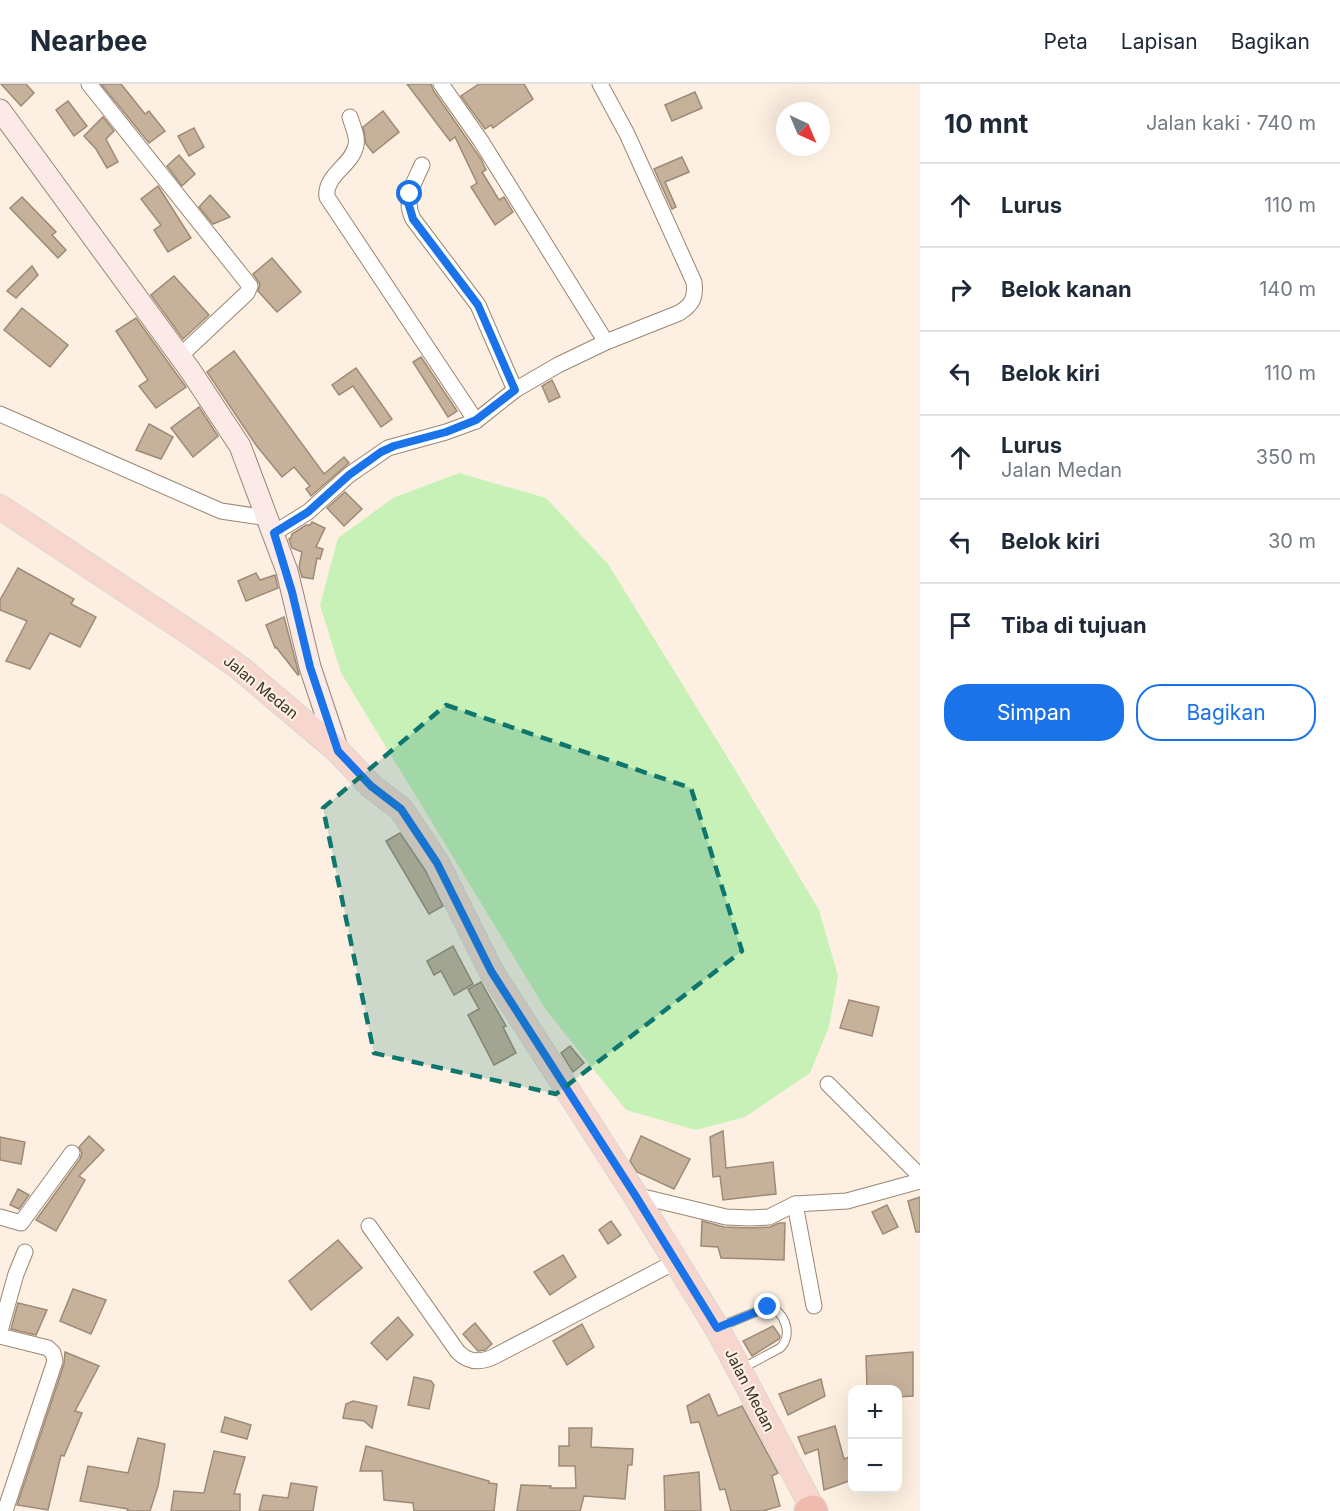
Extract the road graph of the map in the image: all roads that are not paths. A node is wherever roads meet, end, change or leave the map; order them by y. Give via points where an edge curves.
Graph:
1 (89, 84) edge
2 (441, 84) edge
3 (600, 84) edge
4 (0, 110) edge
5 (350, 117) dead end
6 (422, 165) dead end
7 (606, 342) junction
8 (180, 356) junction
9 (515, 390) junction
10 (0, 414) edge
11 (476, 420) junction
12 (0, 507) edge
13 (271, 526) junction
14 (338, 751) junction
15 (828, 1084) dead end
16 (72, 1153) dead end
17 (920, 1178) edge
18 (635, 1195) junction
19 (795, 1204) junction
20 (0, 1217) edge
21 (369, 1226) dead end
22 (25, 1252) dead end
23 (675, 1262) junction
24 (4, 1299) edge
25 (814, 1306) dead end
26 (717, 1328) junction
27 (0, 1331) edge
28 (0, 1335) edge
29 (741, 1369) junction
30 (812, 1510) edge
31 (5, 1511) edge

1 - 8 street via 250,286
2 - 7 street
3 - 7 street via 627,134 691,275 695,293 688,308 679,313
4 - 8 street
5 - 11 street via 356,145 328,185 327,197
6 - 9 street via 410,194 409,211 478,305
7 - 9 street
8 - 13 street via 240,446
9 - 11 street
10 - 13 street via 220,511
11 - 13 street via 381,452 308,512
12 - 14 main road, Jalan Medan via 240,668
13 - 14 street
14 - 18 main road, Jalan Medan via 371,786 401,809 437,863 491,971
15 - 17 street
16 - 20 street via 21,1223
17 - 19 street via 847,1201
18 - 19 street via 726,1217 769,1218
18 - 23 main road, Jalan Medan
19 - 25 street
21 - 23 street via 458,1352 474,1361 488,1359
22 - 24 street
23 - 26 main road, Jalan Medan
24 - 27 street
26 - 29 main road, Jalan Medan
26 - 29 lane via 768,1307 781,1315 788,1333 785,1343
28 - 31 street via 48,1348 55,1360
29 - 30 main road, Jalan Medan

